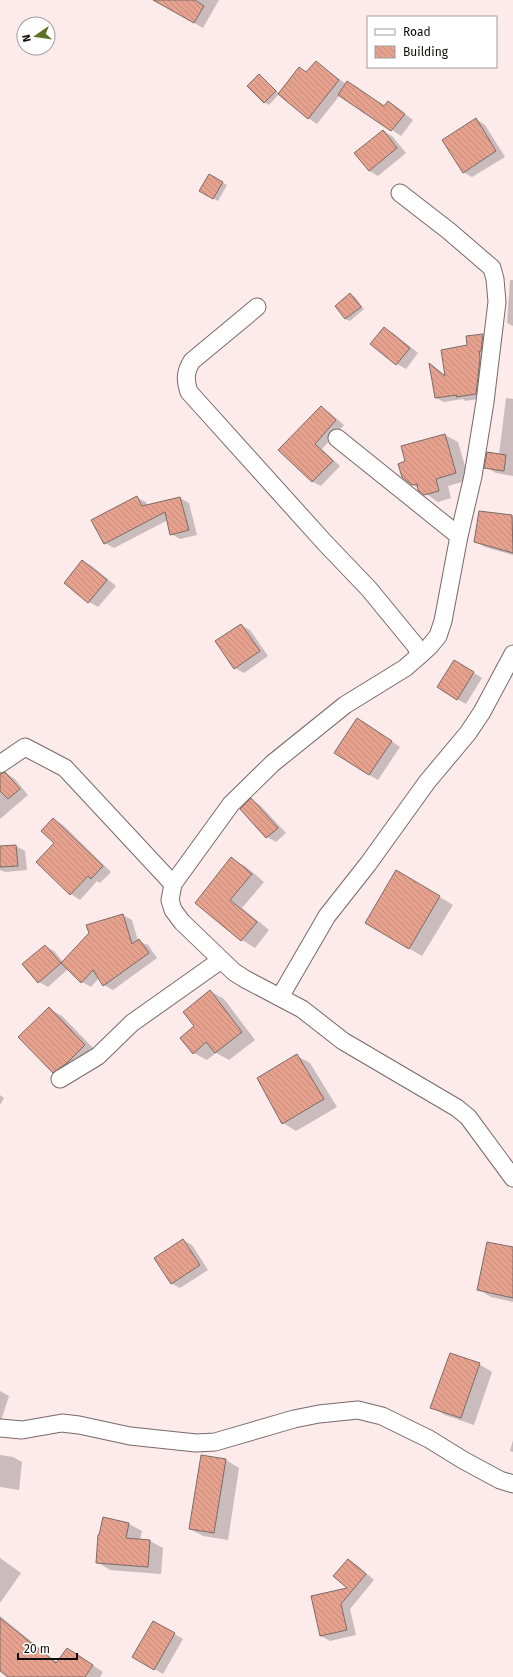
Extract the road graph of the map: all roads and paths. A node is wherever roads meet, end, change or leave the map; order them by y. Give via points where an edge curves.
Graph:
1 (400, 193) dead end
2 (257, 307) dead end
3 (337, 438) dead end
4 (459, 536) junction
5 (513, 654) edge
6 (420, 655) junction
7 (0, 764) edge
8 (173, 884) junction
9 (221, 960) junction
10 (280, 997) junction
11 (60, 1079) dead end
12 (513, 1178) edge
13 (0, 1428) edge
14 (513, 1484) edge

1 - 4 street via 481,257 492,268 495,279 497,302 485,402 473,476
2 - 6 street via 192,362 187,370 186,382 189,392 369,589 415,645
3 - 4 street
4 - 6 street via 443,621 438,636
5 - 10 street via 468,733 427,782 327,916
6 - 8 street via 405,668 345,705 273,763 231,804
7 - 8 street via 25,747 65,768
8 - 9 street via 170,900 173,910
9 - 10 street via 245,979
9 - 11 street via 132,1022 98,1056
10 - 12 street via 302,1009 343,1041 468,1116
13 - 14 street via 22,1430 62,1423 100,1428 130,1436 196,1443 215,1442 294,1419 358,1410 382,1416 429,1439 500,1480

